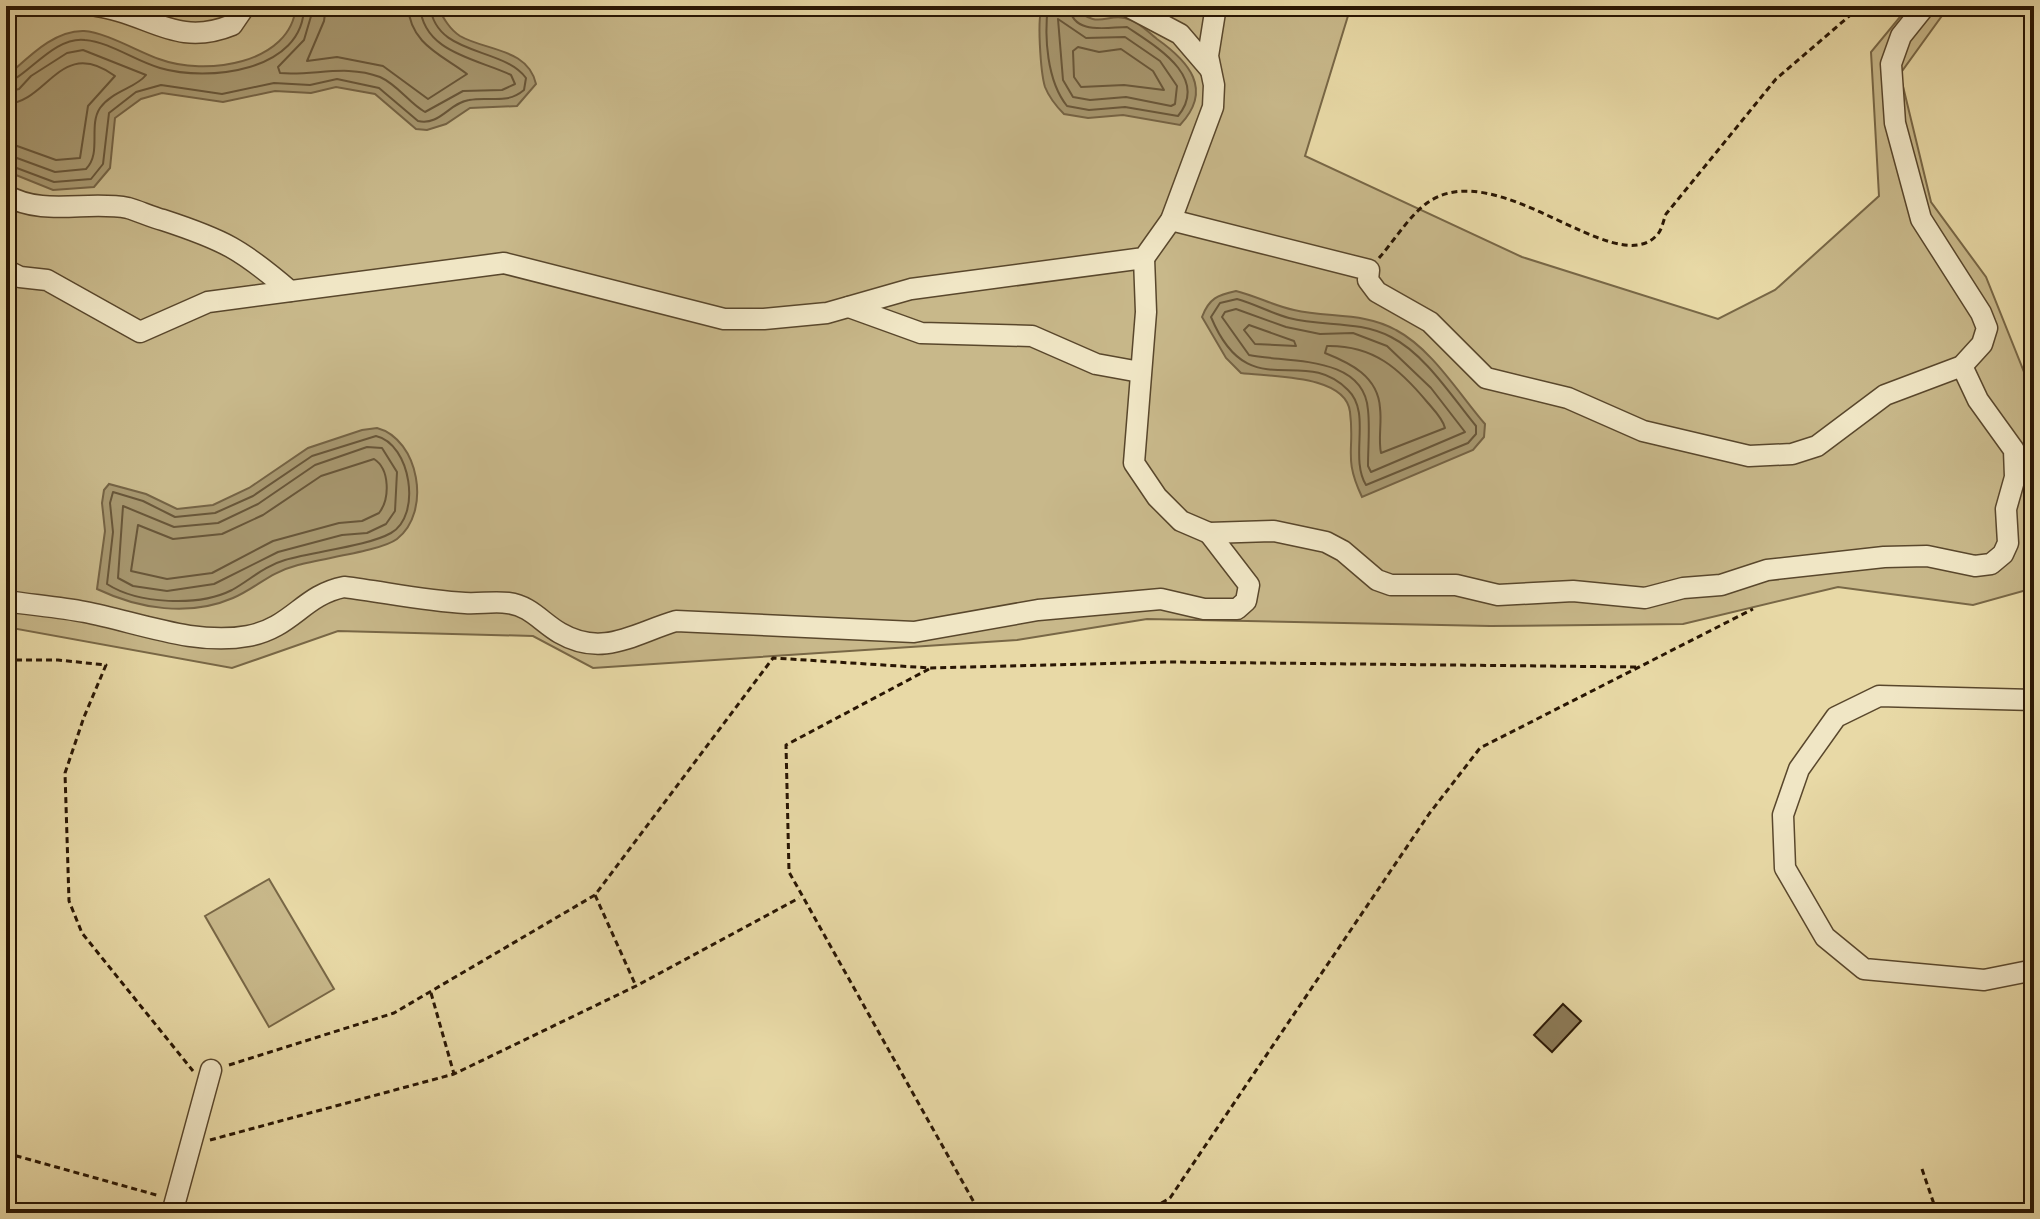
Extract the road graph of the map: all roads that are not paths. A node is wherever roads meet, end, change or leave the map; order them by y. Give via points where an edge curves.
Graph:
1 (97, 6) edge
2 (245, 6) edge
3 (1127, 6) edge
4 (1216, 6) edge
5 (1925, 6) edge
6 (1210, 69) junction
7 (6, 195) edge
8 (1171, 220) junction
9 (1144, 258) junction
10 (6, 270) edge
11 (290, 291) junction
12 (849, 307) junction
13 (1962, 366) junction
14 (1140, 372) junction
15 (1209, 533) junction
16 (6, 601) edge
17 (2034, 700) edge
18 (2034, 970) edge
19 (211, 1070) road end
20 (174, 1206) edge

1 - 2 street via 190,35 232,25
3 - 6 street via 1180,34
4 - 6 street
5 - 13 street via 1901,36 1891,64 1891,92 1921,219 1987,328 1982,344
6 - 8 street via 1213,107
7 - 11 street via 26,204 128,208 211,235 249,256
8 - 9 street
8 - 13 street via 1369,270 1368,280 1377,292 1430,322 1486,378 1568,398 1643,431 1749,456 1792,454 1817,446 1885,395
9 - 12 street via 911,289
9 - 14 street
10 - 11 street via 47,280 140,332 208,302
11 - 12 street via 504,263 724,319 811,315
12 - 14 street via 921,333 1032,336 1096,364
13 - 15 street via 1978,400 2014,450 2015,477 2006,509 2008,543 1991,564 1884,557 1767,570 1721,585 1645,598 1573,591 1520,596 1456,585 1391,585 1326,542 1274,531
14 - 15 street via 1134,463 1181,521
15 - 16 street via 1249,585 1246,601 1237,609 1204,609 1161,599 1038,610 914,632 676,621 622,644 593,643 561,634 531,610 509,603 465,603 344,587 324,591 272,631 243,637 192,636 83,611
17 - 18 street via 1879,696 1836,717 1799,769 1783,815 1785,868 1825,937 1864,969 1984,980
19 - 20 street

